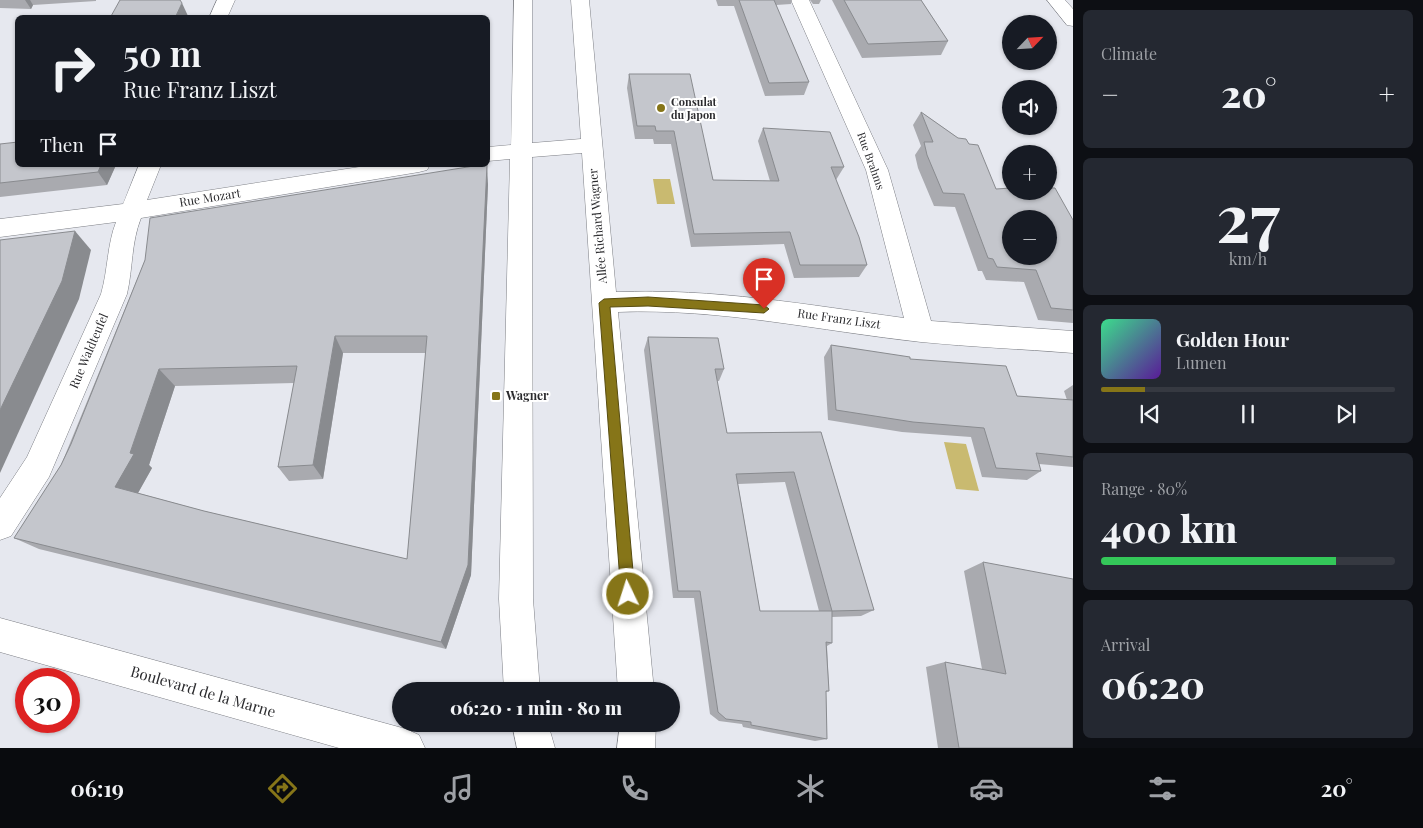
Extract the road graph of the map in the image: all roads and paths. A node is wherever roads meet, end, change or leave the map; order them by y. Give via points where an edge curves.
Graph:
1 (226, 0) edge
2 (523, 0) edge
3 (580, 0) edge
4 (800, 0) edge
5 (1056, 0) edge
6 (219, 15) edge
7 (1073, 21) edge
8 (592, 145) junction
9 (521, 150) junction
10 (490, 154) edge
11 (149, 167) edge
12 (406, 167) edge
13 (131, 210) junction
14 (0, 228) edge
15 (604, 303) junction
16 (921, 331) junction
17 (1073, 342) edge
18 (0, 525) edge
19 (0, 635) edge
20 (521, 682) edge
21 (635, 682) edge
22 (532, 732) edge
23 (637, 732) edge
24 (406, 748) edge
25 (536, 748) edge
26 (636, 748) edge

1 - 6 street
2 - 9 street
3 - 8 street, Allée Richard Wagner
4 - 16 street, Rue Brahms via 868,147
5 - 7 street
8 - 9 street
8 - 15 street, Allée Richard Wagner
9 - 10 street
9 - 20 street via 516,599
11 - 13 street, Rue Waldteufel
12 - 13 street, Rue Mozart
13 - 14 street, Rue Mozart
13 - 18 street, Rue Waldteufel via 122,236 114,294 38,466
15 - 16 street, Rue Franz Liszt via 756,308
15 - 21 street, Allée Richard Wagner
16 - 17 street, Rue Franz Liszt
19 - 24 street, Boulevard de la Marne
22 - 25 street
23 - 26 street

